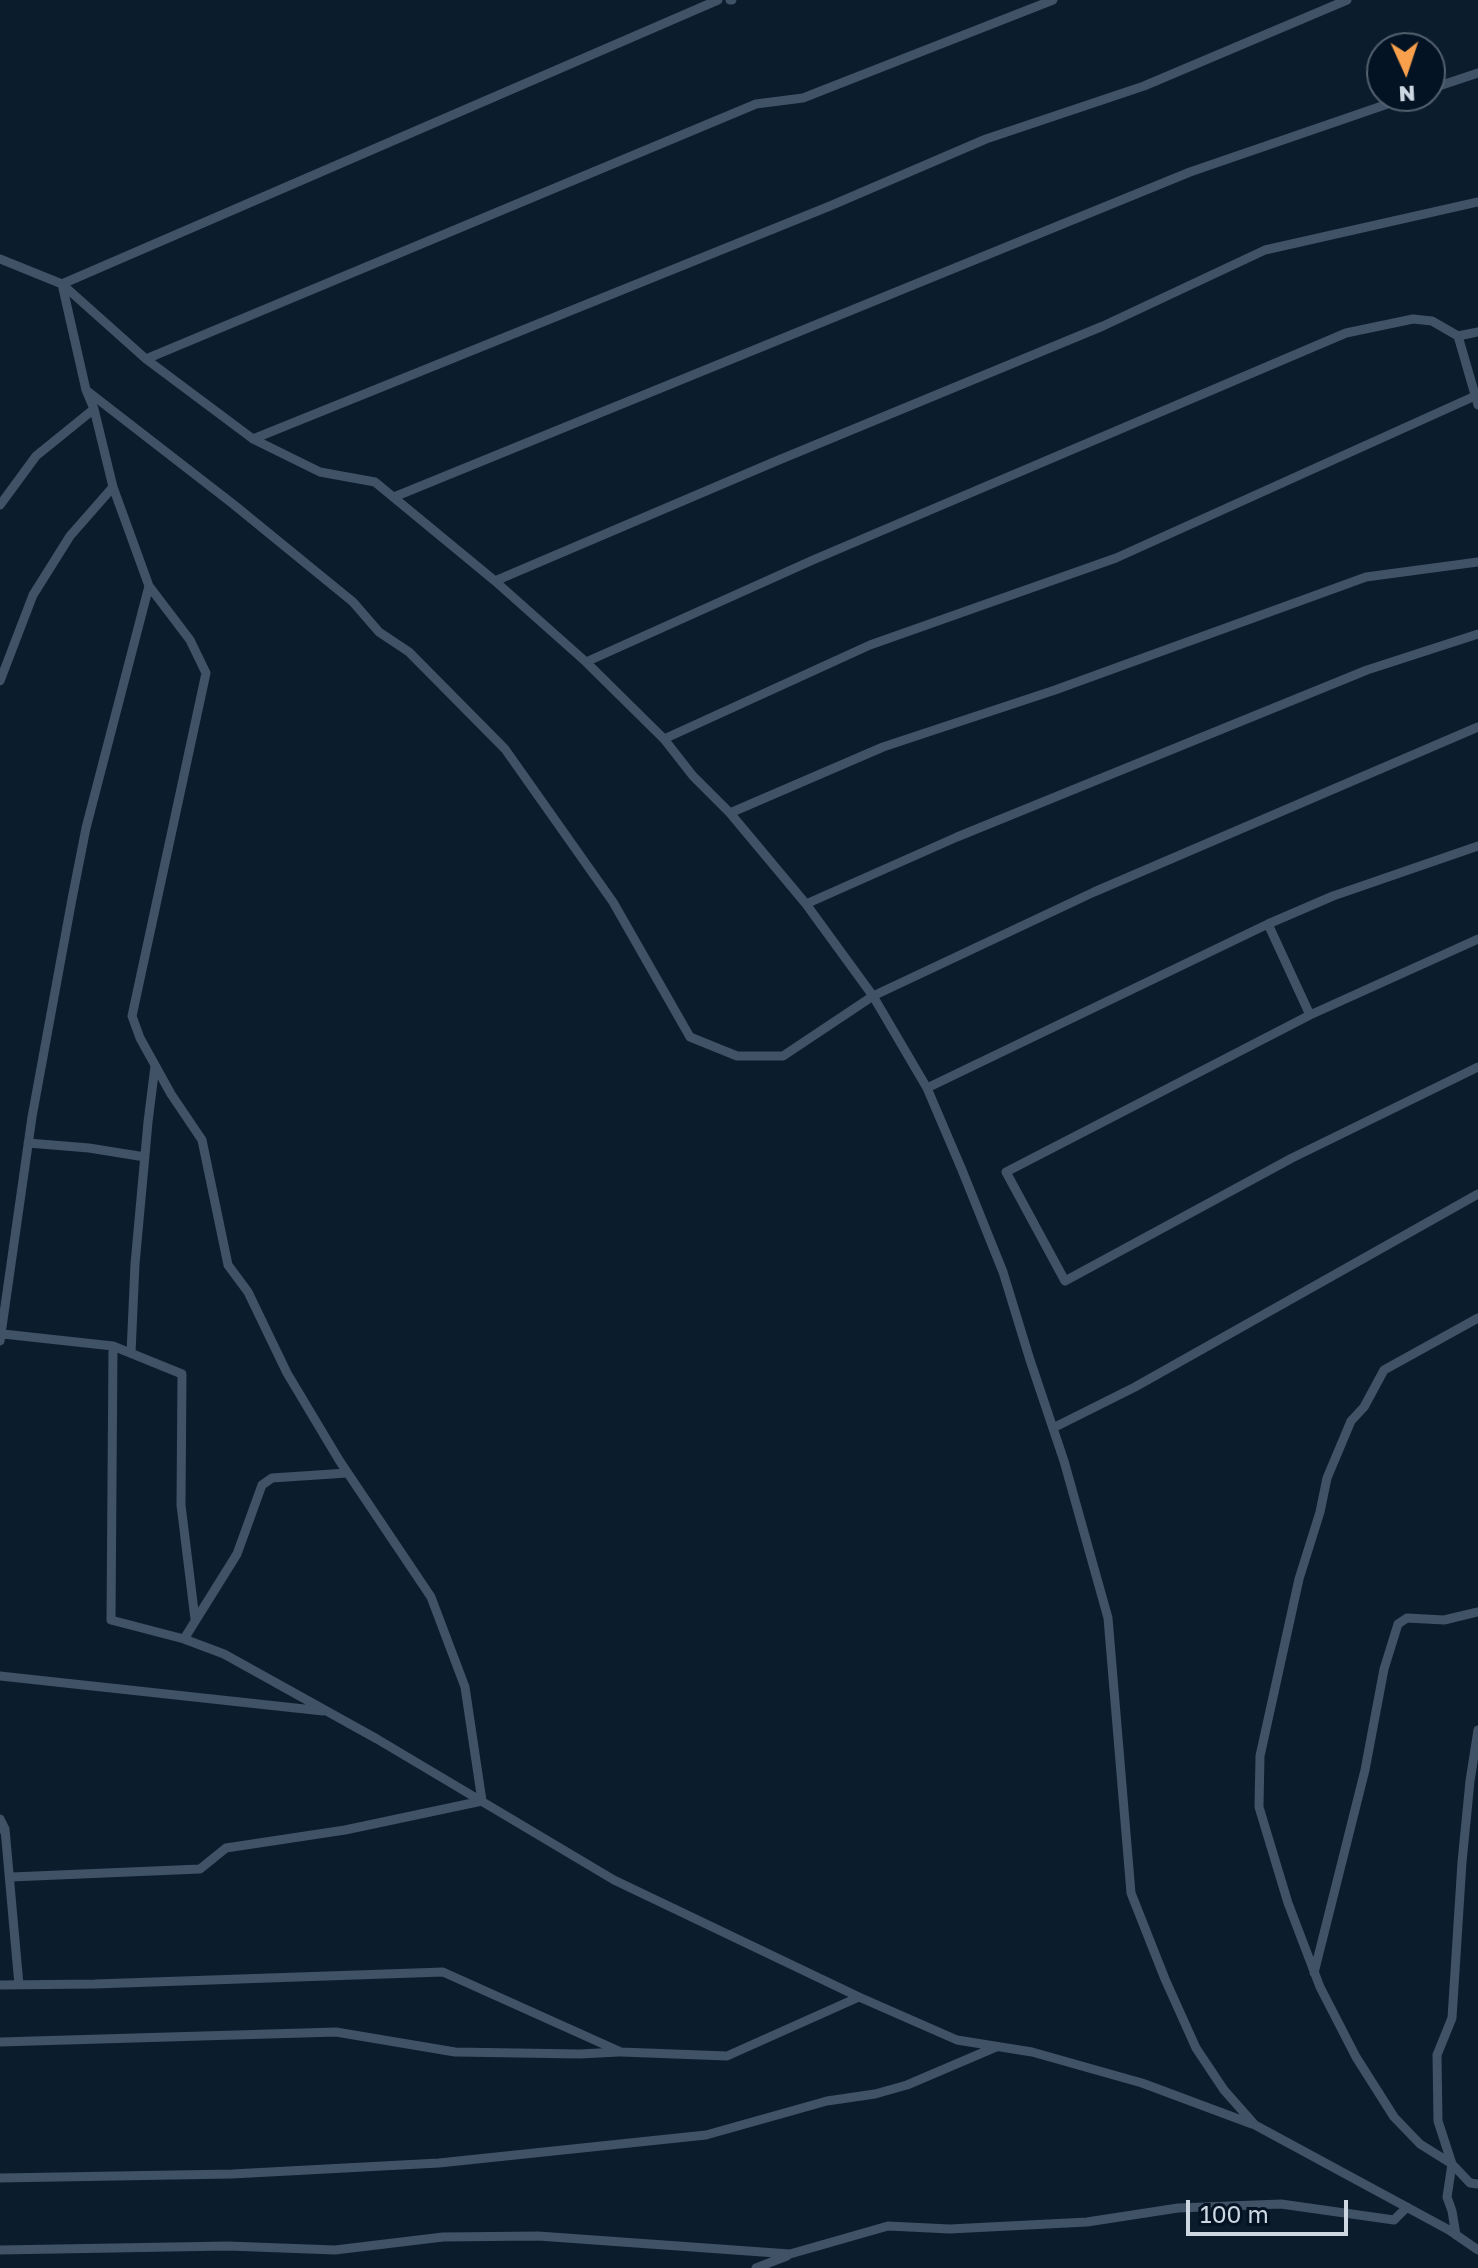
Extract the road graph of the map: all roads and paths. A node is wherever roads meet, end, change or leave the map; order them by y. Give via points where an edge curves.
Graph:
1 (718, 0) edge
2 (1053, 0) edge
3 (1347, 0) edge
4 (1478, 73) edge
5 (1446, 84) edge
6 (1366, 111) edge
7 (1478, 202) edge
8 (0, 259) edge
9 (62, 284) junction
10 (1478, 332) edge
11 (1458, 336) junction
12 (146, 359) junction
13 (86, 390) junction
14 (1476, 400) edge
15 (94, 409) junction
16 (253, 439) junction
17 (113, 487) junction
18 (394, 497) junction
19 (0, 505) edge
20 (1478, 562) edge
21 (495, 581) junction
22 (149, 586) junction
23 (1478, 634) edge
24 (586, 662) junction
25 (0, 681) edge
26 (1478, 727) edge
27 (664, 739) junction
28 (730, 813) junction
29 (1478, 846) edge
30 (806, 904) junction
31 (1268, 924) junction
32 (1478, 939) edge
33 (873, 996) junction
34 (1310, 1015) junction
35 (155, 1066) junction
36 (1478, 1067) edge
37 (927, 1088) junction
38 (28, 1143) junction
39 (145, 1157) junction
40 (1478, 1194) edge
41 (1478, 1318) edge
42 (1, 1338) edge
43 (113, 1346) junction
44 (131, 1353) junction
45 (1053, 1428) junction
46 (347, 1473) junction
47 (1478, 1612) edge
48 (195, 1619) junction
49 (184, 1639) junction
50 (0, 1676) edge
51 (326, 1712) junction
52 (1478, 1730) edge
53 (482, 1801) junction
54 (0, 1819) edge
55 (3, 1829) edge
56 (11, 1877) junction
57 (5, 1903) edge
58 (1314, 1973) junction
59 (0, 1985) edge
60 (19, 1985) junction
61 (859, 1997) junction
62 (0, 2042) edge
63 (998, 2046) junction
64 (621, 2052) junction
65 (1255, 2125) junction
66 (1452, 2164) junction
67 (0, 2178) edge
68 (1478, 2184) edge
69 (1407, 2207) junction
70 (1456, 2235) junction
71 (0, 2250) edge
72 (1478, 2250) edge
73 (790, 2254) junction
74 (756, 2268) edge

1 - 9 street
2 - 12 street via 803,98 756,104
3 - 16 street via 1144,86 986,139
4 - 5 street
6 - 18 street via 1190,172
7 - 21 street via 1265,250 1103,326
8 - 9 street
9 - 12 street
9 - 13 street
10 - 11 street
11 - 14 street
11 - 24 street via 1432,321 1413,319 1346,333
12 - 16 street
13 - 15 street
13 - 33 street via 353,602 505,749 613,902 690,1037 737,1056 783,1056
14 - 27 street via 1116,558 870,645
15 - 17 street
15 - 19 street via 36,456
16 - 18 street via 320,472 375,482
17 - 22 street
17 - 25 street via 70,536 33,595
18 - 21 street
20 - 28 street via 1366,577 883,747
21 - 24 street
22 - 35 street via 190,640 206,673 132,1016
22 - 38 street via 86,828
23 - 30 street via 1367,670
24 - 27 street
26 - 33 street via 1094,892
27 - 28 street
28 - 30 street
29 - 31 street
30 - 33 street
31 - 34 street
31 - 37 street
32 - 34 street
33 - 37 street
34 - 36 street via 1006,1172 1065,1281 1292,1158
35 - 39 street
35 - 46 street via 202,1140 228,1265
37 - 45 street via 1003,1272
38 - 39 street
38 - 42 street
39 - 44 street
40 - 45 street
41 - 58 street via 1384,1370 1351,1421 1327,1478 1299,1579 1260,1756 1259,1807
42 - 43 street
43 - 44 street
43 - 49 street via 111,1620
44 - 48 street via 182,1374 181,1505
45 - 65 street via 1108,1618 1131,1893 1196,2048
46 - 48 street via 272,1478 262,1485 237,1554
46 - 53 street via 431,1597 465,1687
47 - 58 street via 1444,1620 1407,1618 1398,1624
48 - 49 street
49 - 51 street via 224,1654
50 - 51 street
51 - 53 street
52 - 66 street via 1452,2018 1437,2055 1438,2121
53 - 56 street via 226,1848 200,1869
53 - 61 street via 614,1880
54 - 55 street
55 - 56 street
56 - 57 street
57 - 60 street
58 - 66 street via 1356,2057 1394,2117 1420,2144
59 - 60 street
60 - 64 street via 443,1972
61 - 63 street via 957,2040
61 - 64 street via 727,2056
62 - 64 street via 336,2032 455,2052
63 - 65 street via 1142,2083
63 - 67 street via 907,2085 706,2135 439,2163
65 - 69 street
66 - 68 street via 1470,2183
66 - 70 street via 1447,2197
69 - 70 street
69 - 73 street via 1394,2220 1281,2204 1178,2208 1087,2222 950,2229 888,2226
70 - 72 street
71 - 73 street via 335,2250 443,2237 538,2236
73 - 74 street

